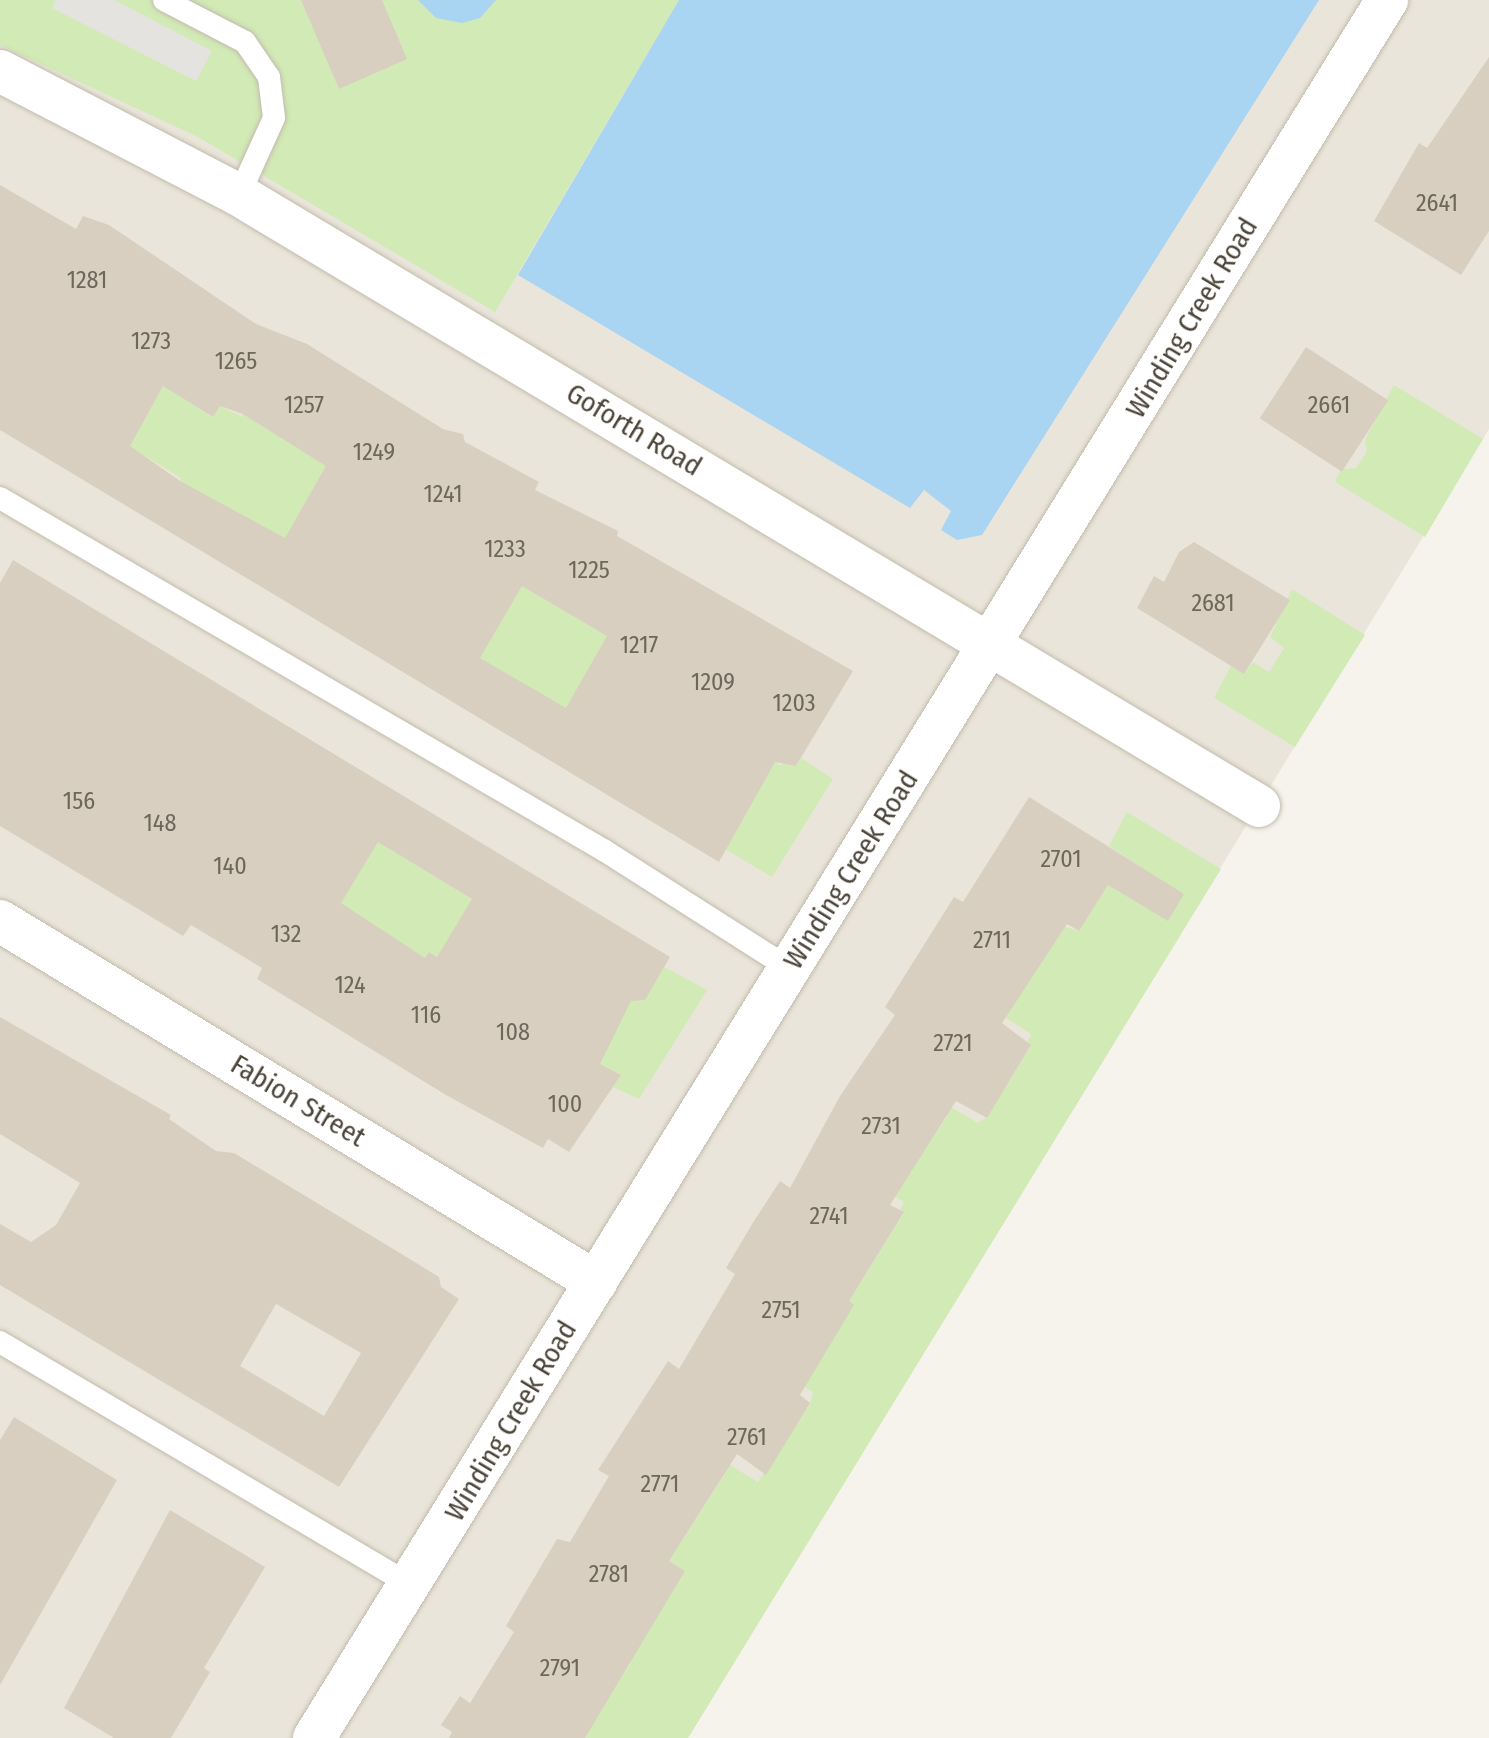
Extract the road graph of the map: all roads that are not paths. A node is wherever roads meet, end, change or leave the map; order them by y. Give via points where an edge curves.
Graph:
1 (164, 0) edge
2 (1387, 0) edge
3 (0, 71) edge
4 (239, 195) junction
5 (0, 498) edge
6 (992, 645) junction
7 (1259, 806) dead end
8 (0, 921) edge
9 (789, 968) junction
10 (596, 1282) junction
11 (0, 1342) edge
12 (411, 1585) junction
13 (314, 1738) edge

1 - 4 lane via 245,42 269,77 274,118
2 - 6 street, Winding Creek Road
3 - 4 street, Goforth Road
4 - 6 street, Goforth Road
5 - 9 lane via 591,843
6 - 7 street, Goforth Road
6 - 9 street, Winding Creek Road
8 - 10 street, Fabion Street
9 - 10 street, Winding Creek Road
10 - 12 street, Winding Creek Road
11 - 12 lane
12 - 13 street, Winding Creek Road

